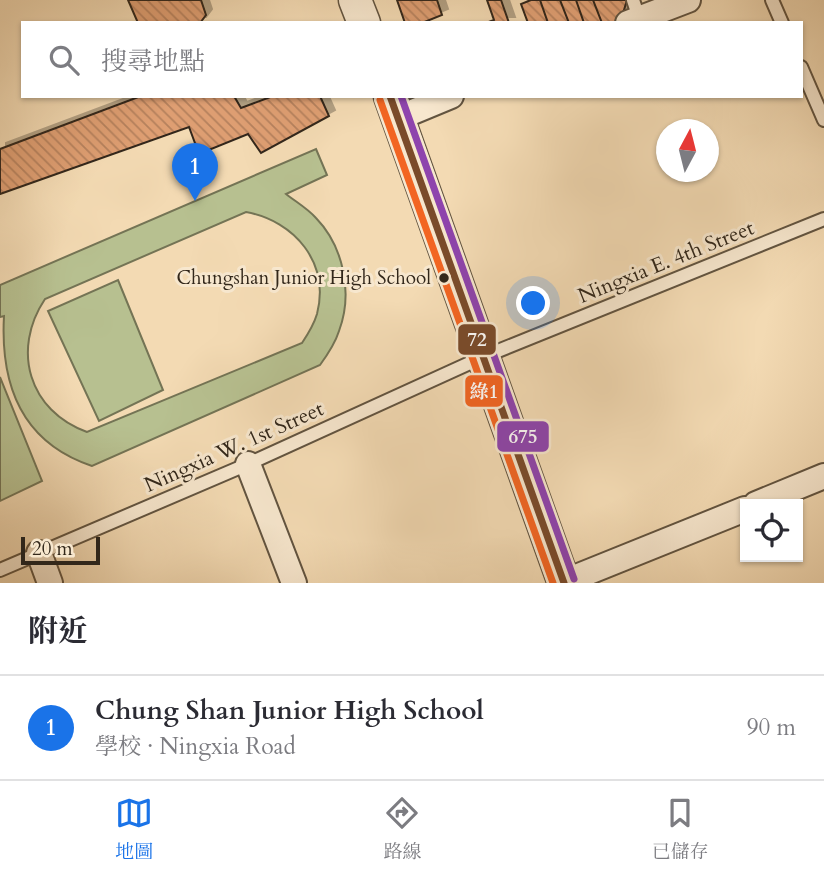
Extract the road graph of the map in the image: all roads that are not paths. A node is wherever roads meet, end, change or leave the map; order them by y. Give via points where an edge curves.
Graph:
1 (355, 0) edge
2 (688, 0) edge
3 (772, 0) edge
4 (634, 14) edge
5 (363, 21) edge
6 (781, 21) edge
7 (803, 72) edge
8 (441, 98) edge
9 (394, 107) edge
10 (824, 120) edge
11 (824, 219) edge
12 (483, 357) junction
13 (248, 464) junction
14 (824, 477) edge
15 (769, 499) edge
16 (740, 511) edge
17 (39, 553) junction
18 (0, 570) edge
19 (50, 583) edge
20 (294, 583) edge
21 (564, 583) edge

1 - 5 street
2 - 4 street
3 - 6 lane
7 - 10 lane
8 - 9 street
9 - 12 street
11 - 12 lane, Ningxia E. 4th Street
12 - 13 lane, Ningxia W. 1st Street
12 - 21 street
13 - 17 lane, Ningxia W. 1st Street
13 - 20 street
14 - 15 street
16 - 21 street
17 - 18 lane, Ningxia W. 1st Street
17 - 19 street

